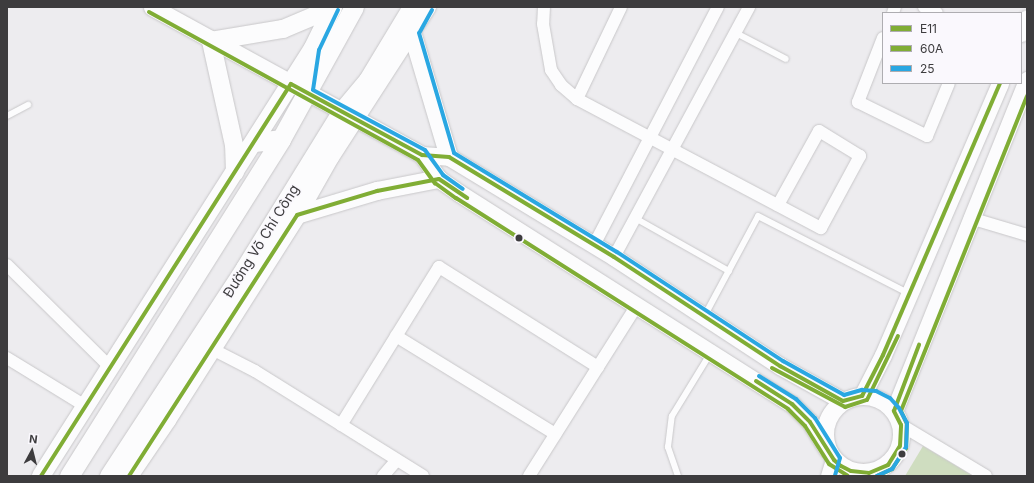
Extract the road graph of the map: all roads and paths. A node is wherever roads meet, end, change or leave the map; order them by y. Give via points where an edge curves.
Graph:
1 (152, 7) edge
2 (333, 7) edge
3 (354, 7) edge
4 (412, 7) edge
5 (427, 7) edge
6 (544, 7) edge
7 (621, 7) edge
8 (718, 7) edge
9 (749, 7) edge
10 (924, 7) edge
11 (935, 12) edge
12 (1027, 18) edge
13 (1022, 30) edge
14 (412, 32) junction
15 (736, 34) junction
16 (882, 41) edge
17 (211, 42) junction
18 (313, 48) junction
19 (786, 59) dead end
20 (377, 75) junction
21 (1027, 80) edge
22 (290, 84) junction
23 (949, 84) edge
24 (1000, 84) edge
25 (307, 93) junction
26 (577, 99) junction
27 (28, 105) dead end
28 (349, 115) junction
29 (7, 116) edge
30 (652, 137) junction
31 (280, 139) junction
32 (254, 142) junction
33 (673, 148) junction
34 (422, 155) junction
35 (330, 156) joint
36 (449, 157) junction
37 (235, 172) junction
38 (439, 179) junction
39 (778, 205) junction
40 (297, 215) junction
41 (635, 218) junction
42 (970, 218) junction
43 (1027, 234) edge
44 (594, 245) junction
45 (614, 257) junction
46 (7, 265) edge
47 (729, 271) junction
48 (910, 293) junction
49 (637, 305) junction
50 (704, 316) junction
51 (396, 336) junction
52 (212, 349) junction
53 (710, 354) junction
54 (7, 358) edge
55 (598, 367) junction
56 (111, 368) junction
57 (862, 396) junction
58 (843, 401) junction
59 (86, 406) junction
60 (898, 418) junction
61 (341, 425) junction
62 (555, 434) junction
63 (831, 454) junction
64 (396, 460) junction
65 (866, 474) edge
66 (41, 476) edge
67 (69, 476) edge
68 (109, 476) edge
69 (129, 476) edge
70 (383, 476) edge
71 (423, 476) edge
72 (529, 476) edge
73 (678, 476) edge
74 (829, 476) edge
75 (986, 476) edge

1 - 17 main road
2 - 17 main road via 283,29
2 - 18 main road
3 - 25 highway
4 - 20 highway, Đường Võ Chí Công
5 - 14 main road, Đường Võ Chí Công
6 - 26 street via 543,24 551,70 561,85
7 - 26 street
8 - 30 street
9 - 15 street
10 - 11 street
12 - 13 main road
14 - 20 main road, Đường Võ Chí Công
14 - 36 main road
15 - 19 lane
15 - 33 street
16 - 23 street via 858,102 927,136
17 - 22 main road
17 - 37 main road via 234,145
18 - 22 main road
18 - 25 highway
20 - 28 highway, Đường Võ Chí Công
21 - 42 main road
22 - 25 main road
22 - 32 main road
24 - 48 main road
25 - 28 main road
25 - 31 highway
26 - 30 street
27 - 29 lane
28 - 34 main road
28 - 35 highway
28 - 68 highway, Đường Võ Chí Công
30 - 33 street
30 - 44 street
31 - 32 highway
31 - 67 highway
32 - 37 main road
33 - 39 street
33 - 41 street
34 - 36 main road
34 - 38 main road
35 - 40 main road, Đường Võ Chí Công
36 - 44 main road
37 - 56 main road
38 - 40 main road via 377,191
38 - 49 main road
39 - 39 street via 821,228 860,156 818,130
40 - 52 main road, Đường Võ Chí Công
41 - 45 street
41 - 47 lane
42 - 43 street
42 - 60 main road
44 - 45 main road
45 - 50 main road
46 - 56 street
47 - 48 lane via 758,216
47 - 50 lane
48 - 57 main road
49 - 53 main road
49 - 55 street
50 - 58 main road via 780,366
51 - 55 street via 439,267
51 - 61 street
51 - 62 street
52 - 61 street via 255,371
52 - 69 main road, Đường Võ Chí Công
53 - 63 main road via 792,404 810,422
53 - 73 lane via 672,416 668,447
54 - 59 street
55 - 62 street
56 - 59 main road
57 - 58 main road
57 - 60 main road via 874,398
58 - 63 main road via 835,408 825,428
59 - 66 main road
60 - 65 main road via 900,446 895,456 888,465
60 - 75 street
61 - 64 street
62 - 72 street
63 - 65 main road via 846,469
63 - 74 main road
64 - 70 street
64 - 71 street

